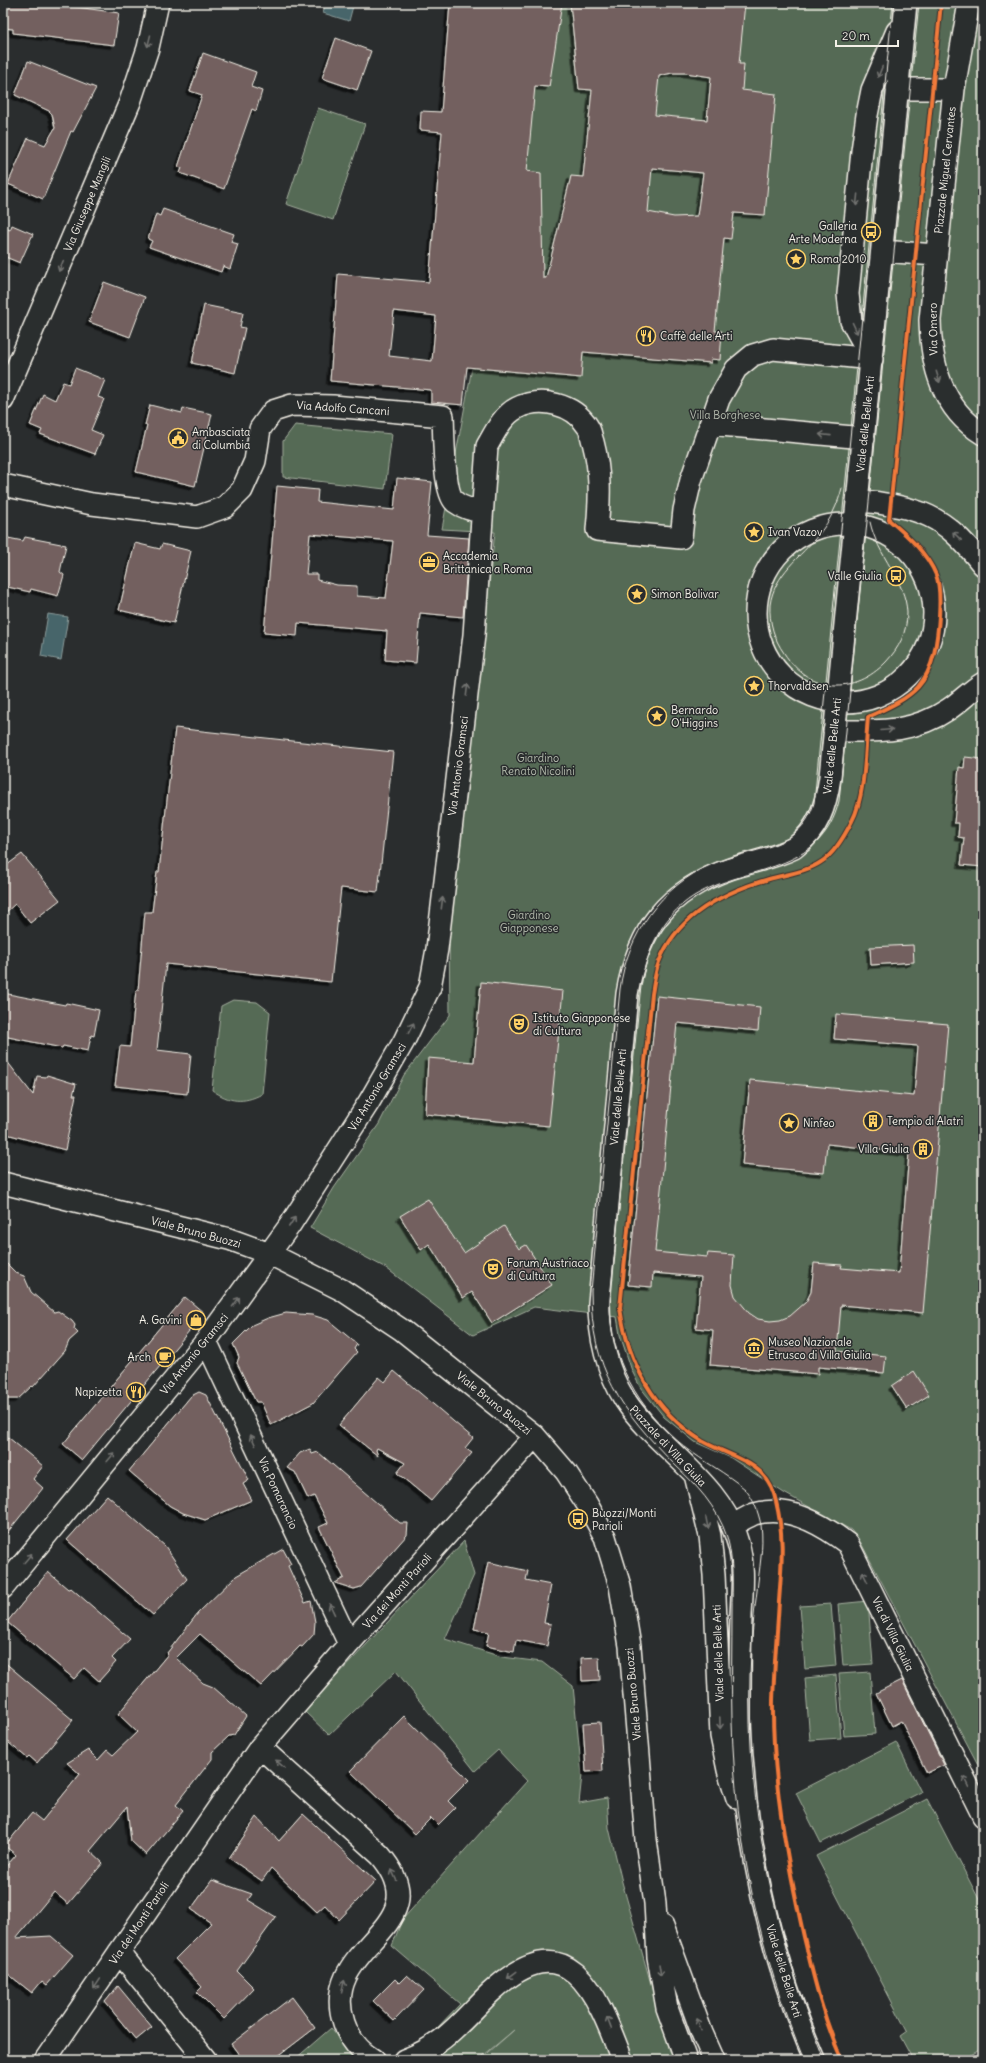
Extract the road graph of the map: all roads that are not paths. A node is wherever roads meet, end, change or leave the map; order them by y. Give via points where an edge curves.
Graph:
1 (158, 3) edge
2 (969, 3) edge
3 (905, 7) edge
4 (897, 89) junction
5 (954, 89) junction
6 (882, 251) junction
7 (936, 255) junction
8 (872, 359) junction
9 (3, 400) edge
10 (710, 424) junction
11 (983, 434) edge
12 (864, 438) junction
13 (3, 485) edge
14 (858, 500) junction
15 (481, 512) junction
16 (855, 524) junction
17 (983, 565) edge
18 (983, 683) edge
19 (837, 702) junction
20 (834, 731) junction
21 (3, 1184) edge
22 (270, 1254) junction
23 (206, 1341) junction
24 (602, 1341) joint
25 (536, 1436) junction
26 (694, 1472) junction
27 (732, 1525) junction
28 (3, 1588) edge
29 (349, 1644) junction
30 (260, 1746) junction
31 (983, 1816) edge
32 (750, 1832) junction
33 (655, 1903) junction
34 (119, 1952) junction
35 (45, 2060) edge
36 (206, 2060) edge
37 (374, 2060) edge
38 (404, 2060) edge
39 (622, 2060) edge
40 (686, 2060) edge
41 (714, 2060) edge
42 (815, 2060) edge

1 -> 9 street, Via Giuseppe Mangili via 148,48 130,102
2 - 5 street, Piazzale Miguel Cervantes
3 - 4 street, Viale delle Belle Arti
3 -> 8 street, Viale delle Belle Arti via 872,90 862,151 849,278 850,315 856,332
4 - 5 street
4 - 6 street, Viale delle Belle Arti
5 - 7 street, Piazzale Miguel Cervantes
6 - 7 street
6 - 8 street, Viale delle Belle Arti
7 -> 11 street, Via Omero via 930,320 934,364 940,385 952,405 963,419
8 - 10 street, Via Antonio Gramsci via 783,349 753,355 729,378
8 - 12 street, Viale delle Belle Arti
12 -> 10 street
10 - 15 street, Via Antonio Gramsci via 691,480 681,538 597,530 601,494 597,458 589,428 574,411 555,404 534,403 517,408 499,426 487,446
12 - 14 street, Viale delle Belle Arti
13 - 15 street, Via Adolfo Cancani via 92,504 197,517 225,507 242,490 255,461 260,429 273,411 292,405 333,406 443,416 446,480 454,501 468,510
14 - 16 street, Viale delle Belle Arti
17 -> 14 street via 952,530 929,515 919,510 891,504
22 -> 15 street, Via Antonio Gramsci via 380,1084 430,987 437,949 474,635
16 - 19 street, Viale delle Belle Arti
16 - 19 street via 895,538 914,557 929,582 934,622 924,656 902,682 871,698
16 - 19 street via 825,526 810,531 790,543 767,570 757,603 756,617 762,644 776,669 786,679 810,694
20 -> 18 street via 881,731 916,726 950,708
19 - 20 street, Viale delle Belle Arti
20 - 24 street, Viale delle Belle Arti via 825,805 819,820 807,837 789,850 721,873 686,890 657,917 640,946 632,970 625,1012 599,1303
21 - 22 street, Viale Bruno Buozzi via 229,1239
23 -> 22 street, Via Antonio Gramsci
22 - 25 street, Viale Bruno Buozzi via 342,1290 402,1330
28 -> 23 street, Via Antonio Gramsci
29 -> 23 street, Via Pomarancio
24 - 26 street, Piazzale di Villa Giulia via 612,1374 626,1402 645,1425
25 - 29 street, Via dei Monti Parioli
25 - 33 street, Viale Bruno Buozzi via 576,1486 595,1516 605,1537 620,1586 630,1646 646,1840
26 - 27 street, Piazzale di Villa Giulia via 722,1507
26 -> 32 street, Viale delle Belle Arti via 712,1549 723,1748 731,1781
31 -> 27 street, Via di Villa Giulia via 848,1544 799,1516 778,1512 753,1514
27 - 32 street, Viale delle Belle Arti via 739,1544 742,1576 741,1744 743,1785
29 - 30 street, Via dei Monti Parioli
30 - 34 street, Via dei Monti Parioli
37 -> 30 street via 358,2047 347,2031 342,2016 341,1997 345,1978 354,1962 394,1914 398,1897 396,1880 380,1855
32 - 42 street, Viale delle Belle Arti via 772,1936 793,2005
33 -> 40 street, Viale Bruno Buozzi via 662,1982 674,2028
41 -> 33 street, Viale Bruno Buozzi
34 -> 35 street, Via dei Monti Parioli
34 - 36 street
39 -> 38 street via 603,2009 592,1991 568,1967 546,1962 531,1964 517,1971 489,1994 449,2034 430,2048

